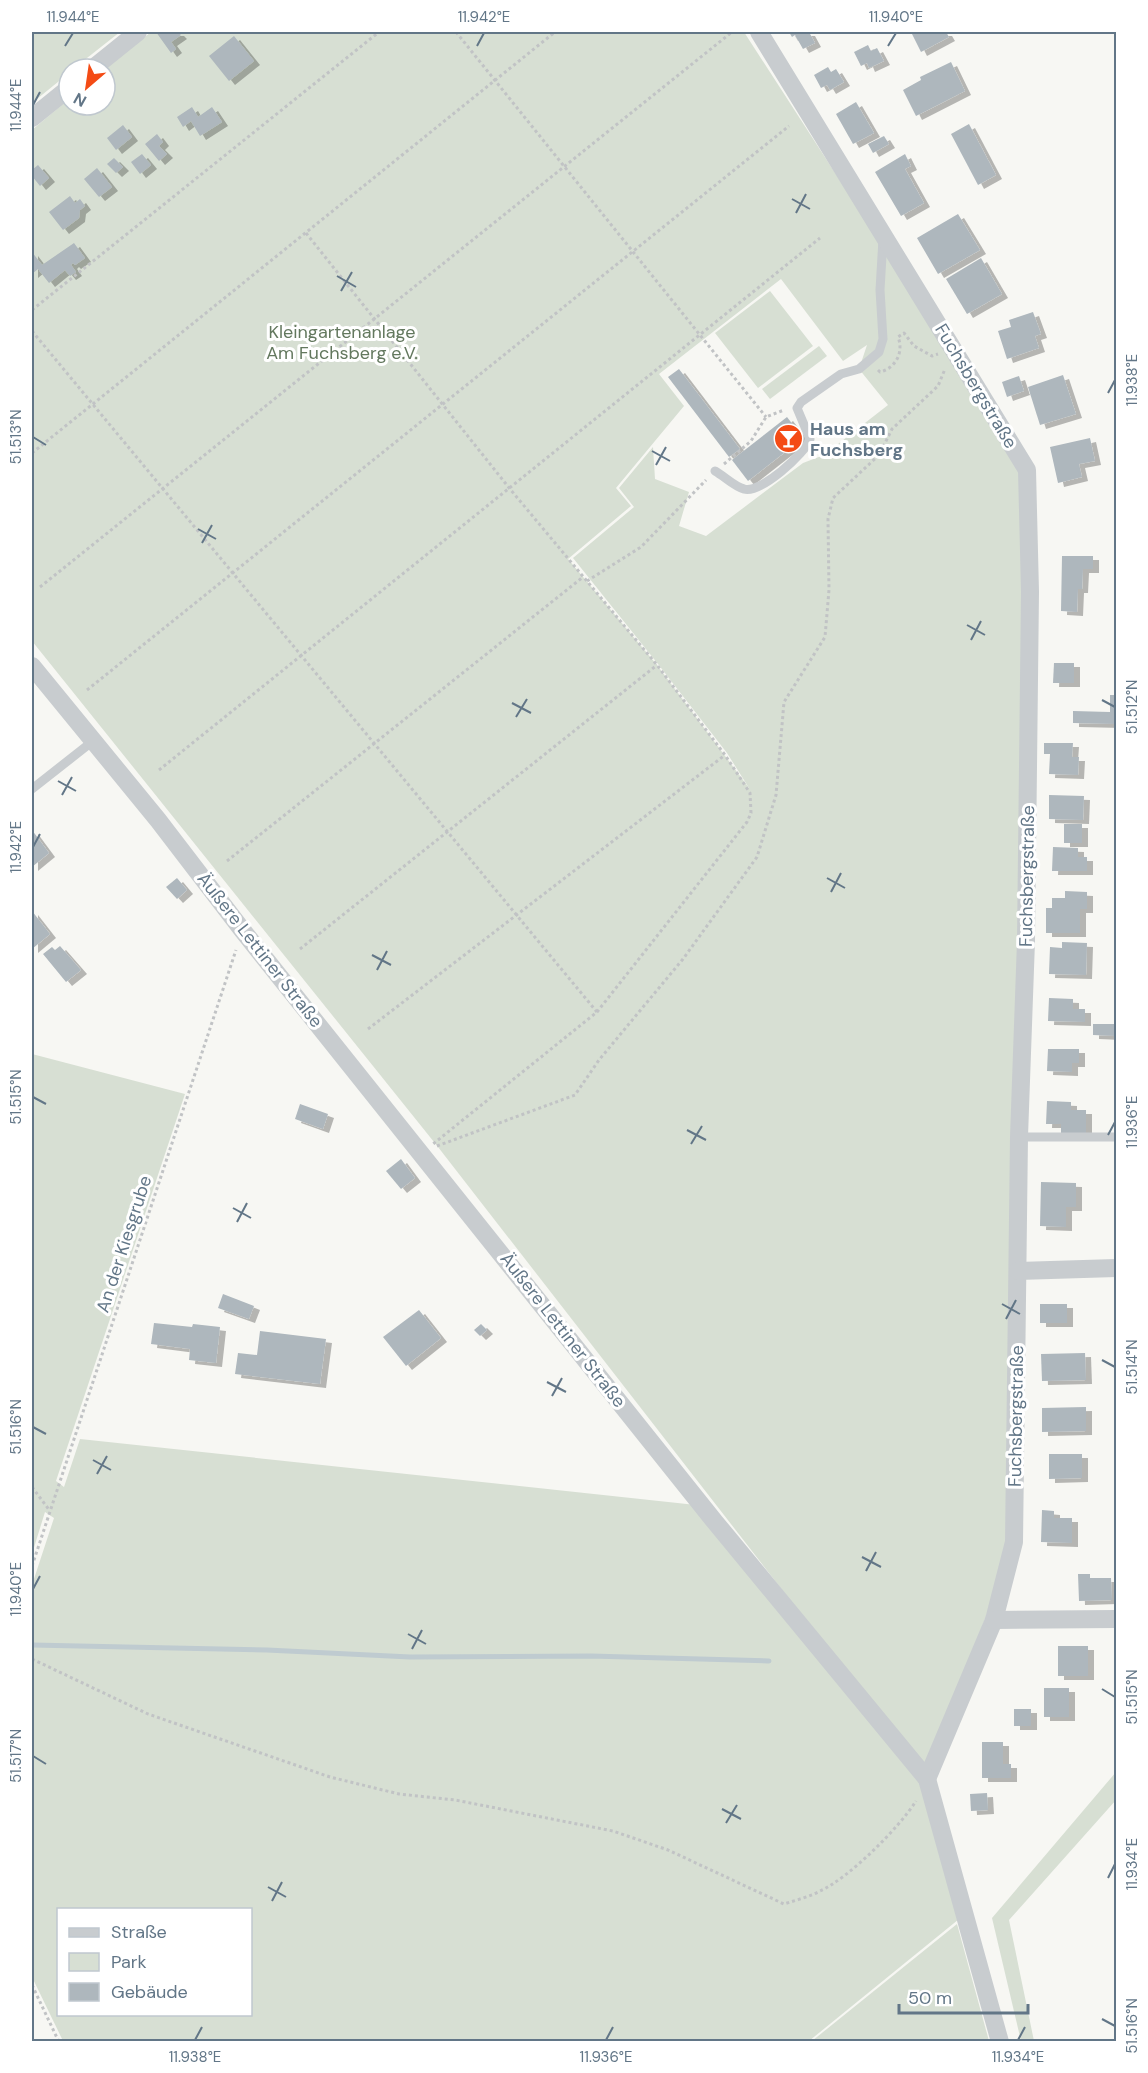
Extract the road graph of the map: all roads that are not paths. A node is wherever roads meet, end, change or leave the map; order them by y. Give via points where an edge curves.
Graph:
1 (138, 32) edge
2 (759, 32) edge
3 (107, 57) edge
4 (57, 98) edge
5 (32, 118) edge
6 (884, 234) junction
7 (716, 471) dead end
8 (32, 666) edge
9 (93, 741) junction
10 (32, 789) edge
11 (1019, 1137) junction
12 (1116, 1137) edge
13 (1116, 1268) edge
14 (1018, 1270) junction
15 (1116, 1619) edge
16 (994, 1620) junction
17 (927, 1779) junction
18 (1000, 2042) edge

1 - 3 street
2 - 6 street, Fuchsbergstraße
4 - 5 street
6 - 7 lane via 880,290 883,339 879,352 859,369 841,374 801,402 797,408 810,439 799,457 756,489 744,489
6 - 11 street, Fuchsbergstraße via 1027,470 1027,917
8 - 9 street, Äußere Lettiner Straße
9 - 10 lane
9 - 17 street, Äußere Lettiner Straße via 715,1522
11 - 12 lane
11 - 14 street, Fuchsbergstraße
13 - 14 street
14 - 16 street, Fuchsbergstraße via 1014,1542
15 - 16 street
16 - 17 street, Fuchsbergstraße
17 - 18 street, Äußere Lettiner Straße

